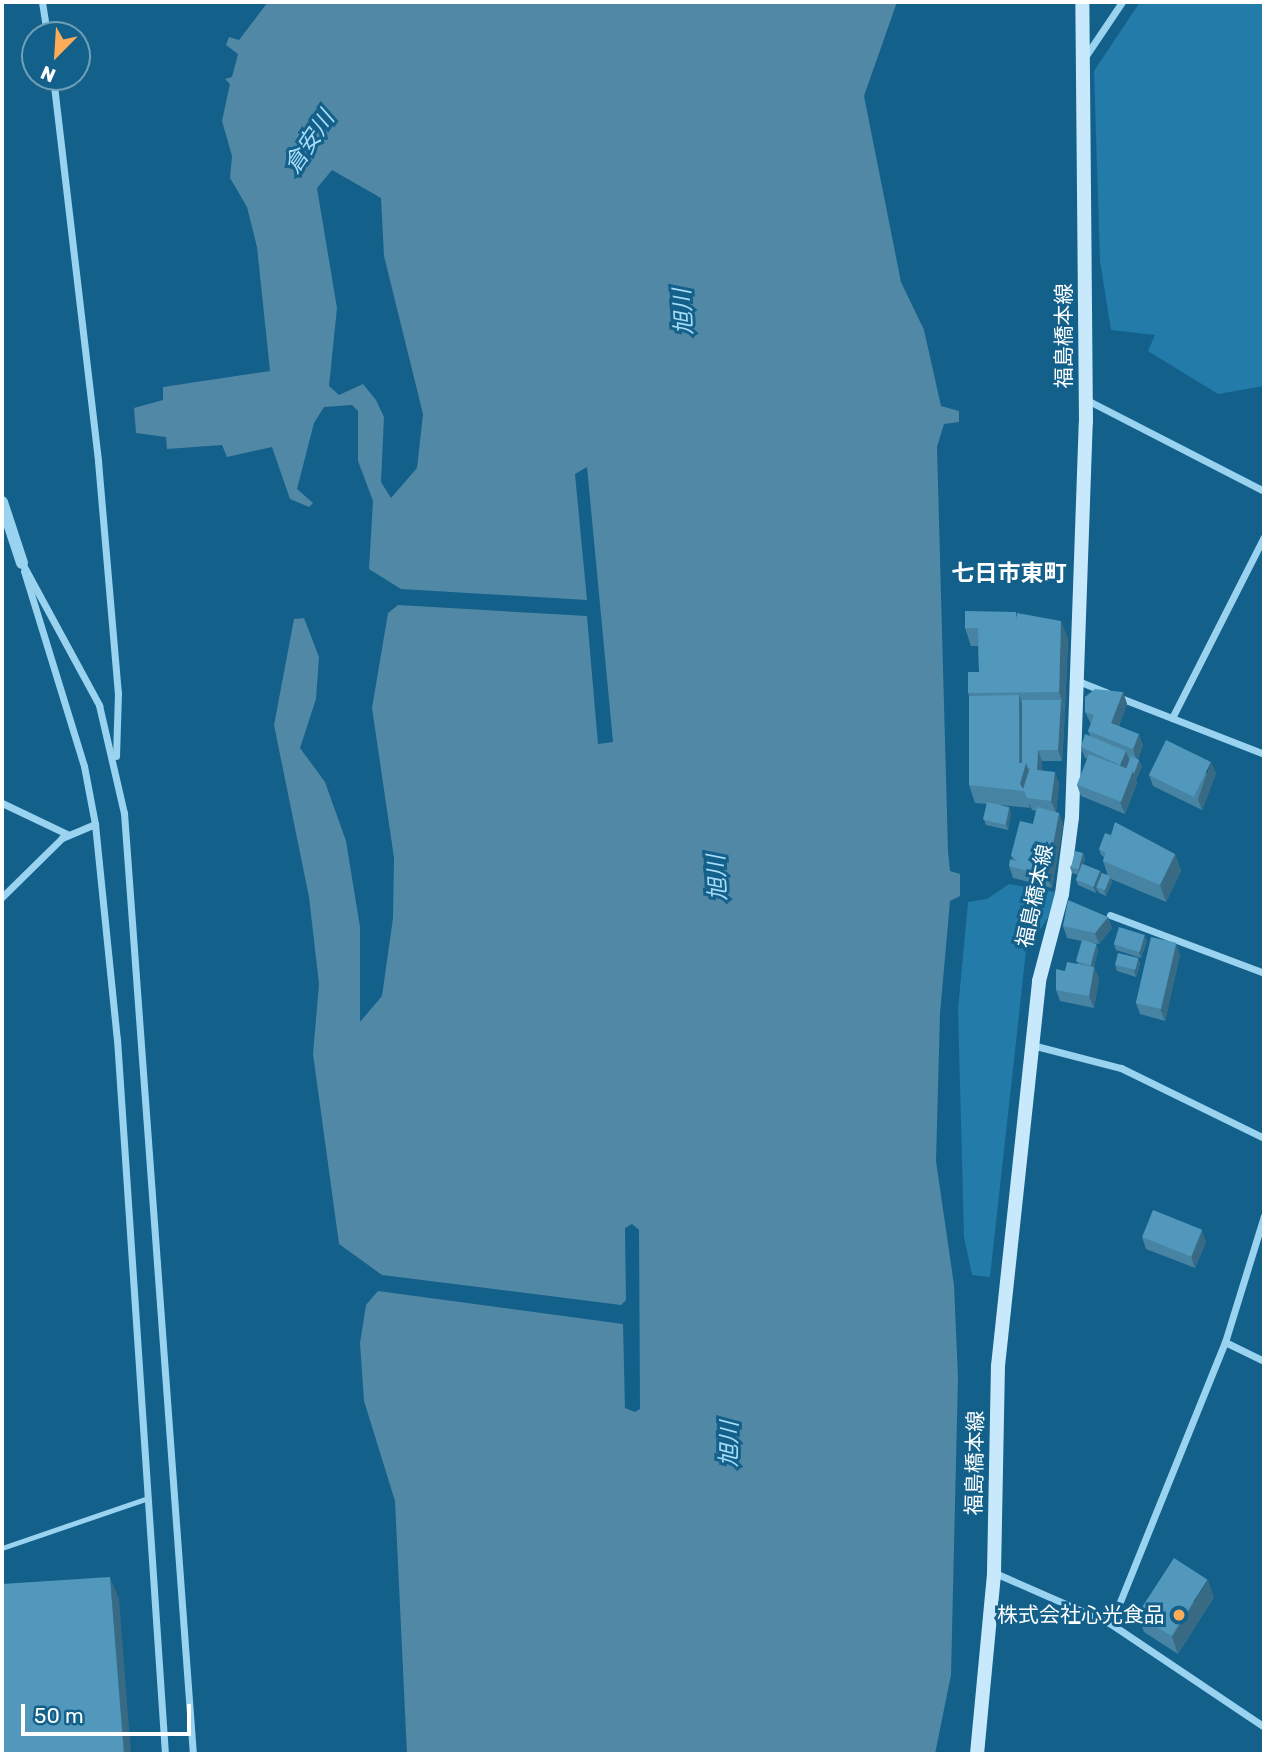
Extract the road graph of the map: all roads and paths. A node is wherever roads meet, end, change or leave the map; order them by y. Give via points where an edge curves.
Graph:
1 (42, 2) edge
2 (1082, 2) edge
3 (1122, 2) edge
4 (45, 21) edge
5 (1082, 61) junction
6 (55, 91) edge
7 (1085, 399) junction
8 (1264, 491) edge
9 (2, 502) edge
10 (1264, 537) edge
11 (22, 563) junction
12 (1078, 681) junction
13 (1172, 718) junction
14 (1264, 754) edge
15 (115, 763) junction
16 (2, 803) edge
17 (95, 824) junction
18 (69, 835) junction
19 (2, 897) edge
20 (1110, 915) edge
21 (1264, 973) edge
22 (1031, 1044) junction
23 (1264, 1138) edge
24 (1264, 1216) edge
25 (1225, 1342) junction
26 (1264, 1361) edge
27 (145, 1499) junction
28 (2, 1548) edge
29 (994, 1573) junction
30 (1111, 1624) junction
31 (1264, 1727) edge
32 (165, 1754) edge
33 (193, 1754) edge
34 (978, 1754) edge

1 - 4 street
2 - 5 main road, 福島橋本線
3 - 5 street
5 - 7 main road, 福島橋本線
6 - 15 street via 98,461 118,693
7 - 8 street
7 - 12 main road, 福島橋本線
9 - 11 street
10 - 13 street
11 - 15 street via 73,647
11 - 17 street via 84,766
12 - 13 street
12 - 22 main road, 福島橋本線 via 1062,894 1045,950
13 - 14 street
15 - 33 street via 129,860
16 - 18 street
17 - 18 street
17 - 27 street via 117,1039
18 - 19 street
20 - 21 street
22 - 23 street via 1121,1068
22 - 29 main road, 福島橋本線 via 998,1366
24 - 25 street
25 - 26 street
25 - 30 street
27 - 28 lane
27 - 32 street
29 - 30 street
29 - 34 main road, 福島橋本線
30 - 31 street

